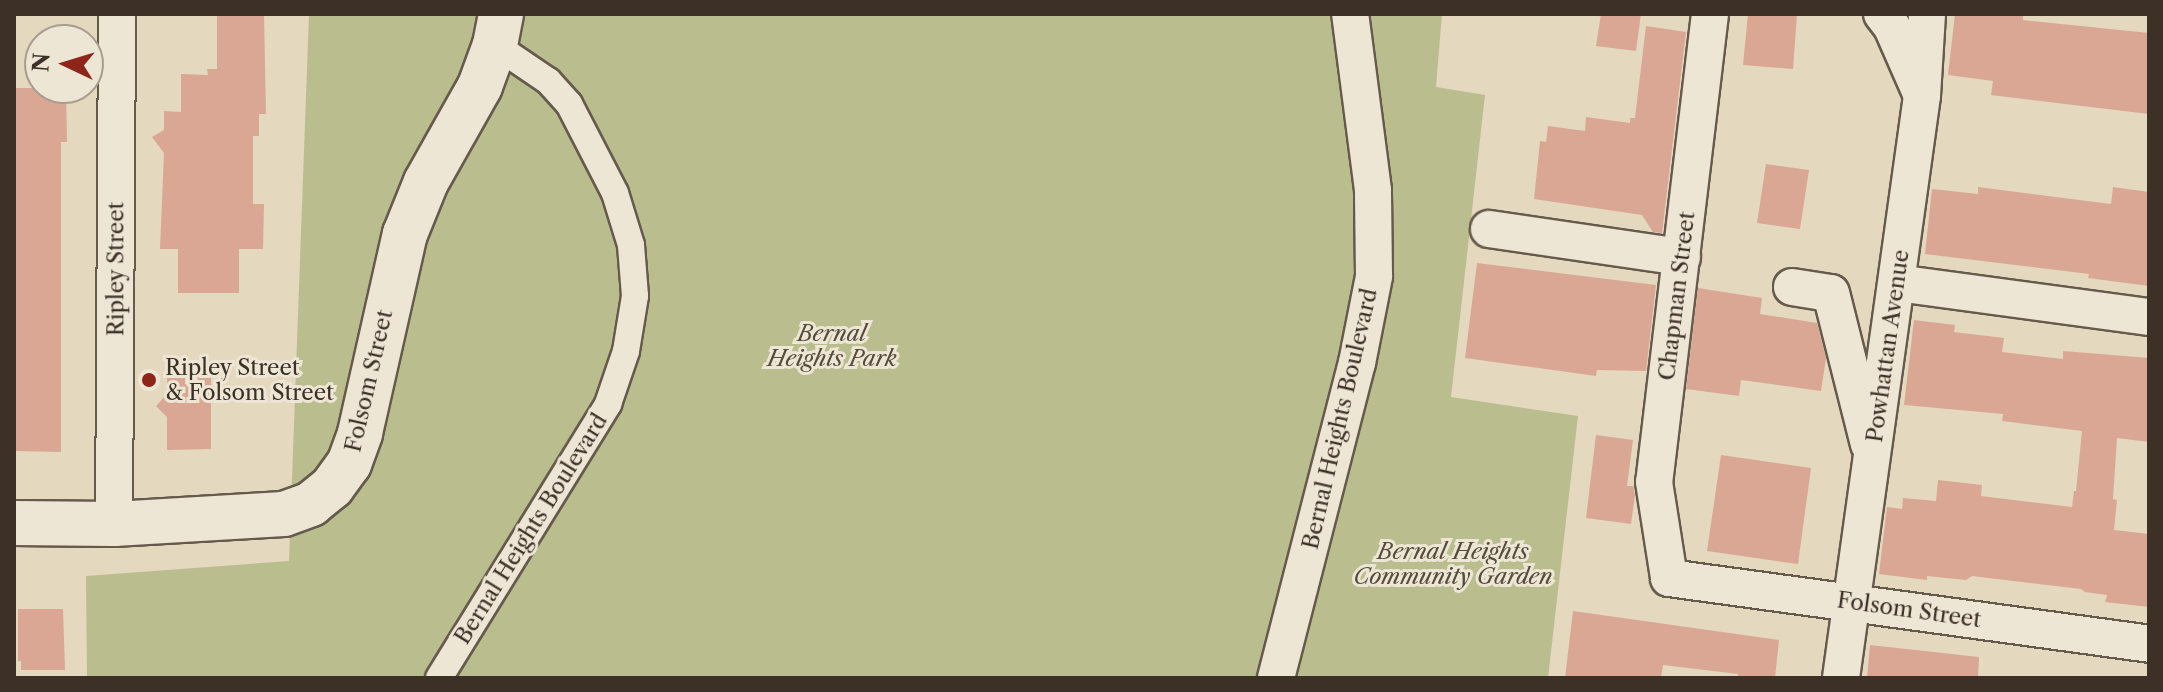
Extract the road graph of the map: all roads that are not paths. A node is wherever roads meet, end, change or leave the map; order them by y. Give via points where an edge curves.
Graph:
1 (117, 14) edge
2 (1350, 14) edge
3 (1710, 14) edge
4 (1882, 14) edge
5 (1927, 14) edge
6 (498, 30) edge
7 (1922, 96) junction
8 (1489, 229) dead end
9 (1682, 257) junction
10 (1897, 283) junction
11 (1792, 287) dead end
12 (2149, 317) edge
13 (1873, 461) junction
14 (14, 523) edge
15 (114, 524) junction
16 (1669, 578) joint
17 (1854, 603) junction
18 (2149, 644) edge
19 (439, 678) edge
20 (1276, 678) edge
21 (1841, 678) edge

1 - 15 street, Ripley Street
2 - 20 street, Bernal Heights Boulevard via 1373,190 1374,276 1357,363
3 - 9 street, Chapman Street
4 - 7 street
5 - 7 street, Powhattan Avenue
6 - 15 street, Folsom Street via 480,86 426,182 405,234 360,433 349,464 332,487 311,504 284,514
6 - 19 street, Bernal Heights Boulevard via 569,104 615,193 631,245 635,296 626,351 608,404
7 - 10 street, Powhattan Avenue
8 - 9 street
9 - 16 street, Chapman Street via 1654,482
10 - 12 street
10 - 13 street, Powhattan Avenue
11 - 13 street via 1831,293
13 - 17 street, Powhattan Avenue
14 - 15 street, Folsom Street
16 - 17 street, Folsom Street
17 - 18 street, Folsom Street
17 - 21 street, Powhattan Avenue

